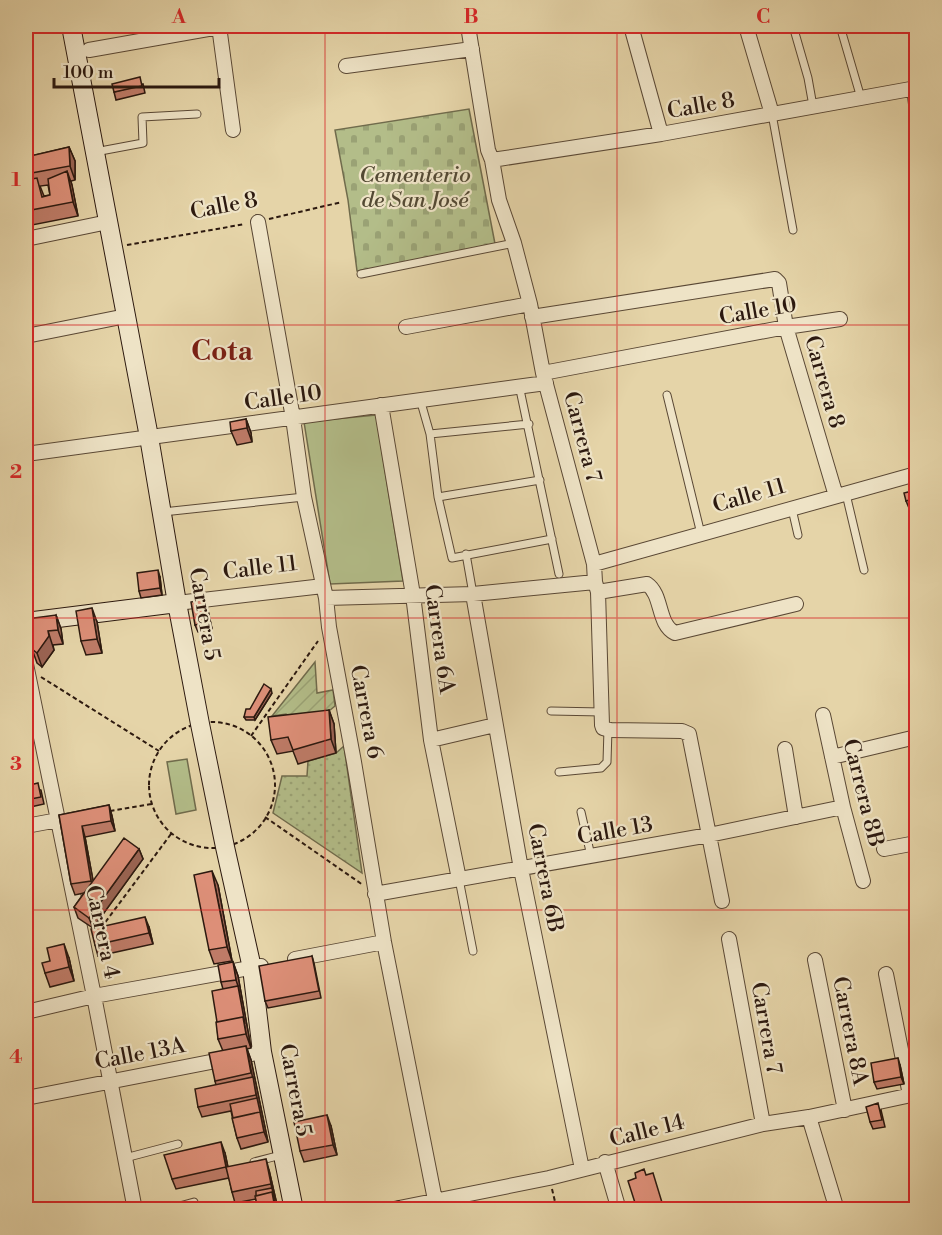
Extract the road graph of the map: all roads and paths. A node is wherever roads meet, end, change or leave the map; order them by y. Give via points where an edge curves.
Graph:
1 (71, 26) edge
2 (220, 26) edge
3 (225, 26) edge
4 (468, 26) edge
5 (631, 26) edge
6 (746, 26) edge
7 (793, 26) edge
8 (840, 26) edge
9 (915, 26) edge
10 (916, 33) edge
11 (472, 49) junction
12 (89, 50) dead end
13 (346, 66) dead end
14 (915, 88) edge
15 (861, 99) junction
16 (916, 104) edge
17 (813, 106) junction
18 (197, 114) dead end
19 (772, 114) junction
20 (233, 130) dead end
21 (661, 134) junction
22 (95, 152) junction
23 (492, 160) junction
24 (342, 202) dead end
25 (108, 222) junction
26 (258, 222) junction
27 (793, 230) dead end
28 (26, 239) edge
29 (514, 243) junction
30 (113, 249) junction
31 (361, 274) dead end
32 (531, 310) junction
33 (126, 316) junction
34 (840, 319) dead end
35 (406, 327) dead end
36 (786, 327) junction
37 (26, 336) edge
38 (545, 378) junction
39 (519, 385) junction
40 (668, 395) dead end
41 (423, 399) junction
42 (381, 405) junction
43 (293, 418) junction
44 (528, 424) junction
45 (430, 434) junction
46 (149, 437) junction
47 (26, 454) edge
48 (916, 474) edge
49 (540, 480) junction
50 (841, 495) junction
51 (438, 496) junction
52 (304, 497) junction
53 (792, 509) junction
54 (163, 512) junction
55 (701, 534) junction
56 (798, 535) dead end
57 (552, 539) junction
58 (466, 554) junction
59 (594, 564) junction
60 (864, 570) dead end
61 (559, 574) dead end
62 (597, 587) junction
63 (324, 592) junction
64 (473, 594) junction
65 (413, 595) junction
66 (177, 603) junction
67 (796, 604) dead end
68 (26, 622) edge
69 (328, 627) junction
70 (26, 666) edge
71 (551, 711) dead end
72 (602, 712) junction
73 (823, 715) dead end
74 (495, 725) junction
75 (605, 729) junction
76 (251, 736) dead end
77 (916, 737) edge
78 (431, 740) junction
79 (785, 749) dead end
80 (159, 751) dead end
81 (832, 757) junction
82 (559, 772) dead end
83 (152, 804) dead end
84 (843, 807) junction
85 (105, 812) edge
86 (581, 812) dead end
87 (266, 817) dead end
88 (796, 818) junction
89 (58, 820) junction
90 (26, 825) edge
91 (171, 833) dead end
92 (709, 835) junction
93 (916, 843) edge
94 (884, 849) dead end
95 (591, 856) junction
96 (521, 869) junction
97 (459, 879) junction
98 (863, 881) dead end
99 (375, 894) junction
100 (722, 901) dead end
101 (729, 939) dead end
102 (384, 942) junction
103 (83, 943) junction
104 (473, 951) dead end
105 (815, 960) dead end
106 (252, 968) junction
107 (886, 974) dead end
108 (94, 996) junction
109 (26, 1011) edge
110 (262, 1052) junction
111 (110, 1082) junction
112 (913, 1095) edge
113 (26, 1098) edge
114 (845, 1110) junction
115 (809, 1117) junction
116 (763, 1124) junction
117 (178, 1144) dead end
118 (284, 1155) junction
119 (125, 1158) junction
120 (605, 1162) junction
121 (249, 1163) edge
122 (582, 1169) junction
123 (549, 1178) junction
124 (194, 1202) dead end
125 (436, 1204) edge
126 (135, 1209) edge
127 (165, 1209) edge
128 (294, 1209) edge
129 (388, 1209) edge
130 (557, 1209) edge
131 (619, 1209) edge
132 (837, 1209) edge

1 - 22 main road, Carrera 5
2 - 3 street
2 - 12 street
2 - 20 street
4 - 11 street, Carrera 7
5 - 21 street
6 - 19 street
7 - 17 lane
8 - 15 lane
9 - 10 street
11 - 13 street
11 - 23 street, Carrera 7
14 - 15 street, Calle 8
14 - 16 street
15 - 17 street, Calle 8
17 - 19 street, Calle 8
18 - 22 lane via 142,117 142,143
19 - 21 street, Calle 8
19 - 27 lane
21 - 23 street, Calle 8
22 - 25 main road, Carrera 5
23 - 29 street, Carrera 7 via 499,200
24 - 26 path, Calle 8
25 - 28 street
25 - 30 main road, Carrera 5
26 - 30 path, Calle 8
26 - 43 street, Carrera 6
29 - 31 lane
29 - 32 street, Carrera 7
30 - 33 main road, Carrera 5
32 - 35 street
32 - 36 street, Carrera 8 via 775,279 779,283
32 - 38 street, Carrera 7
33 - 37 street
33 - 46 main road, Carrera 5
34 - 36 street, Calle 10
36 - 38 street, Calle 10
36 - 50 street, Carrera 8
38 - 39 street, Calle 10
38 - 59 street, Carrera 7
39 - 41 street, Calle 10
39 - 44 lane
40 - 55 lane
41 - 42 street, Calle 10
41 - 45 lane
42 - 43 street, Calle 10
42 - 65 street, Carrera 6A
43 - 46 street, Calle 10
43 - 52 street, Carrera 6
44 - 45 lane
44 - 49 lane
45 - 51 lane
46 - 47 street, Calle 10
46 - 54 main road, Carrera 5
48 - 50 street, Calle 11
49 - 51 lane
49 - 57 lane
50 - 53 street, Calle 11
50 - 60 lane
51 - 58 lane via 452,558
52 - 54 lane
52 - 63 street, Carrera 6
53 - 55 street, Calle 11
53 - 56 lane
54 - 66 main road, Carrera 5
55 - 59 street, Calle 11
57 - 58 lane
57 - 61 lane
58 - 64 lane
59 - 62 street, Carrera 7
62 - 64 street, Calle 11
62 - 67 street, Calle 11 via 648,584 667,627 675,633
62 - 72 street, Carrera 7
63 - 65 street, Calle 11
63 - 66 street, Calle 11
63 - 69 street, Carrera 6
64 - 65 street, Calle 11
64 - 74 street, Carrera 6B
65 - 78 street, Carrera 6A
66 - 68 main road, Calle 11
66 - 106 main road, Carrera 5
69 - 76 path
69 - 99 street, Carrera 6
70 - 80 path
70 - 89 street, Carrera 4
71 - 72 lane
72 - 75 street, Carrera 7
73 - 81 street, Carrera 8B
74 - 78 street
74 - 96 street, Carrera 6B
75 - 82 lane via 607,762 601,768
75 - 92 street via 689,734
77 - 81 street
78 - 97 street, Carrera 6A
79 - 88 street
81 - 84 street, Carrera 8B
83 - 85 path
84 - 88 street, Calle 13
84 - 98 street, Carrera 8B
86 - 95 lane
87 - 99 path
88 - 92 street, Calle 13
89 - 90 street
89 - 103 street, Carrera 4
91 - 103 path via 95,937
92 - 95 street, Calle 13
92 - 100 street
93 - 94 street
95 - 96 street, Calle 13
96 - 97 street, Calle 13
96 - 122 street, Carrera 6B
97 - 99 street, Calle 13
97 - 104 lane
99 - 102 street, Carrera 6
101 - 116 street, Carrera 7
102 - 106 street
102 - 125 street, Carrera 6
103 - 108 street, Carrera 4
105 - 114 street, Carrera 8A
106 - 108 street
106 - 110 main road, Carrera 5
107 - 112 street
108 - 109 street
108 - 111 street, Carrera 4
110 - 111 street, Calle 13A
110 - 118 main road, Carrera 5
111 - 113 street, Calle 13A
111 - 119 street, Carrera 4
112 - 114 street, Calle 14
114 - 115 street, Calle 14
115 - 116 street, Calle 14
115 - 132 street
116 - 120 street, Calle 14
117 - 119 lane
118 - 121 lane
118 - 128 main road, Carrera 5
119 - 126 street, Carrera 4
120 - 122 street, Calle 14
120 - 131 street
122 - 123 street, Calle 14
123 - 125 street, Calle 14
123 - 130 path
124 - 127 lane
125 - 129 street, Calle 14

